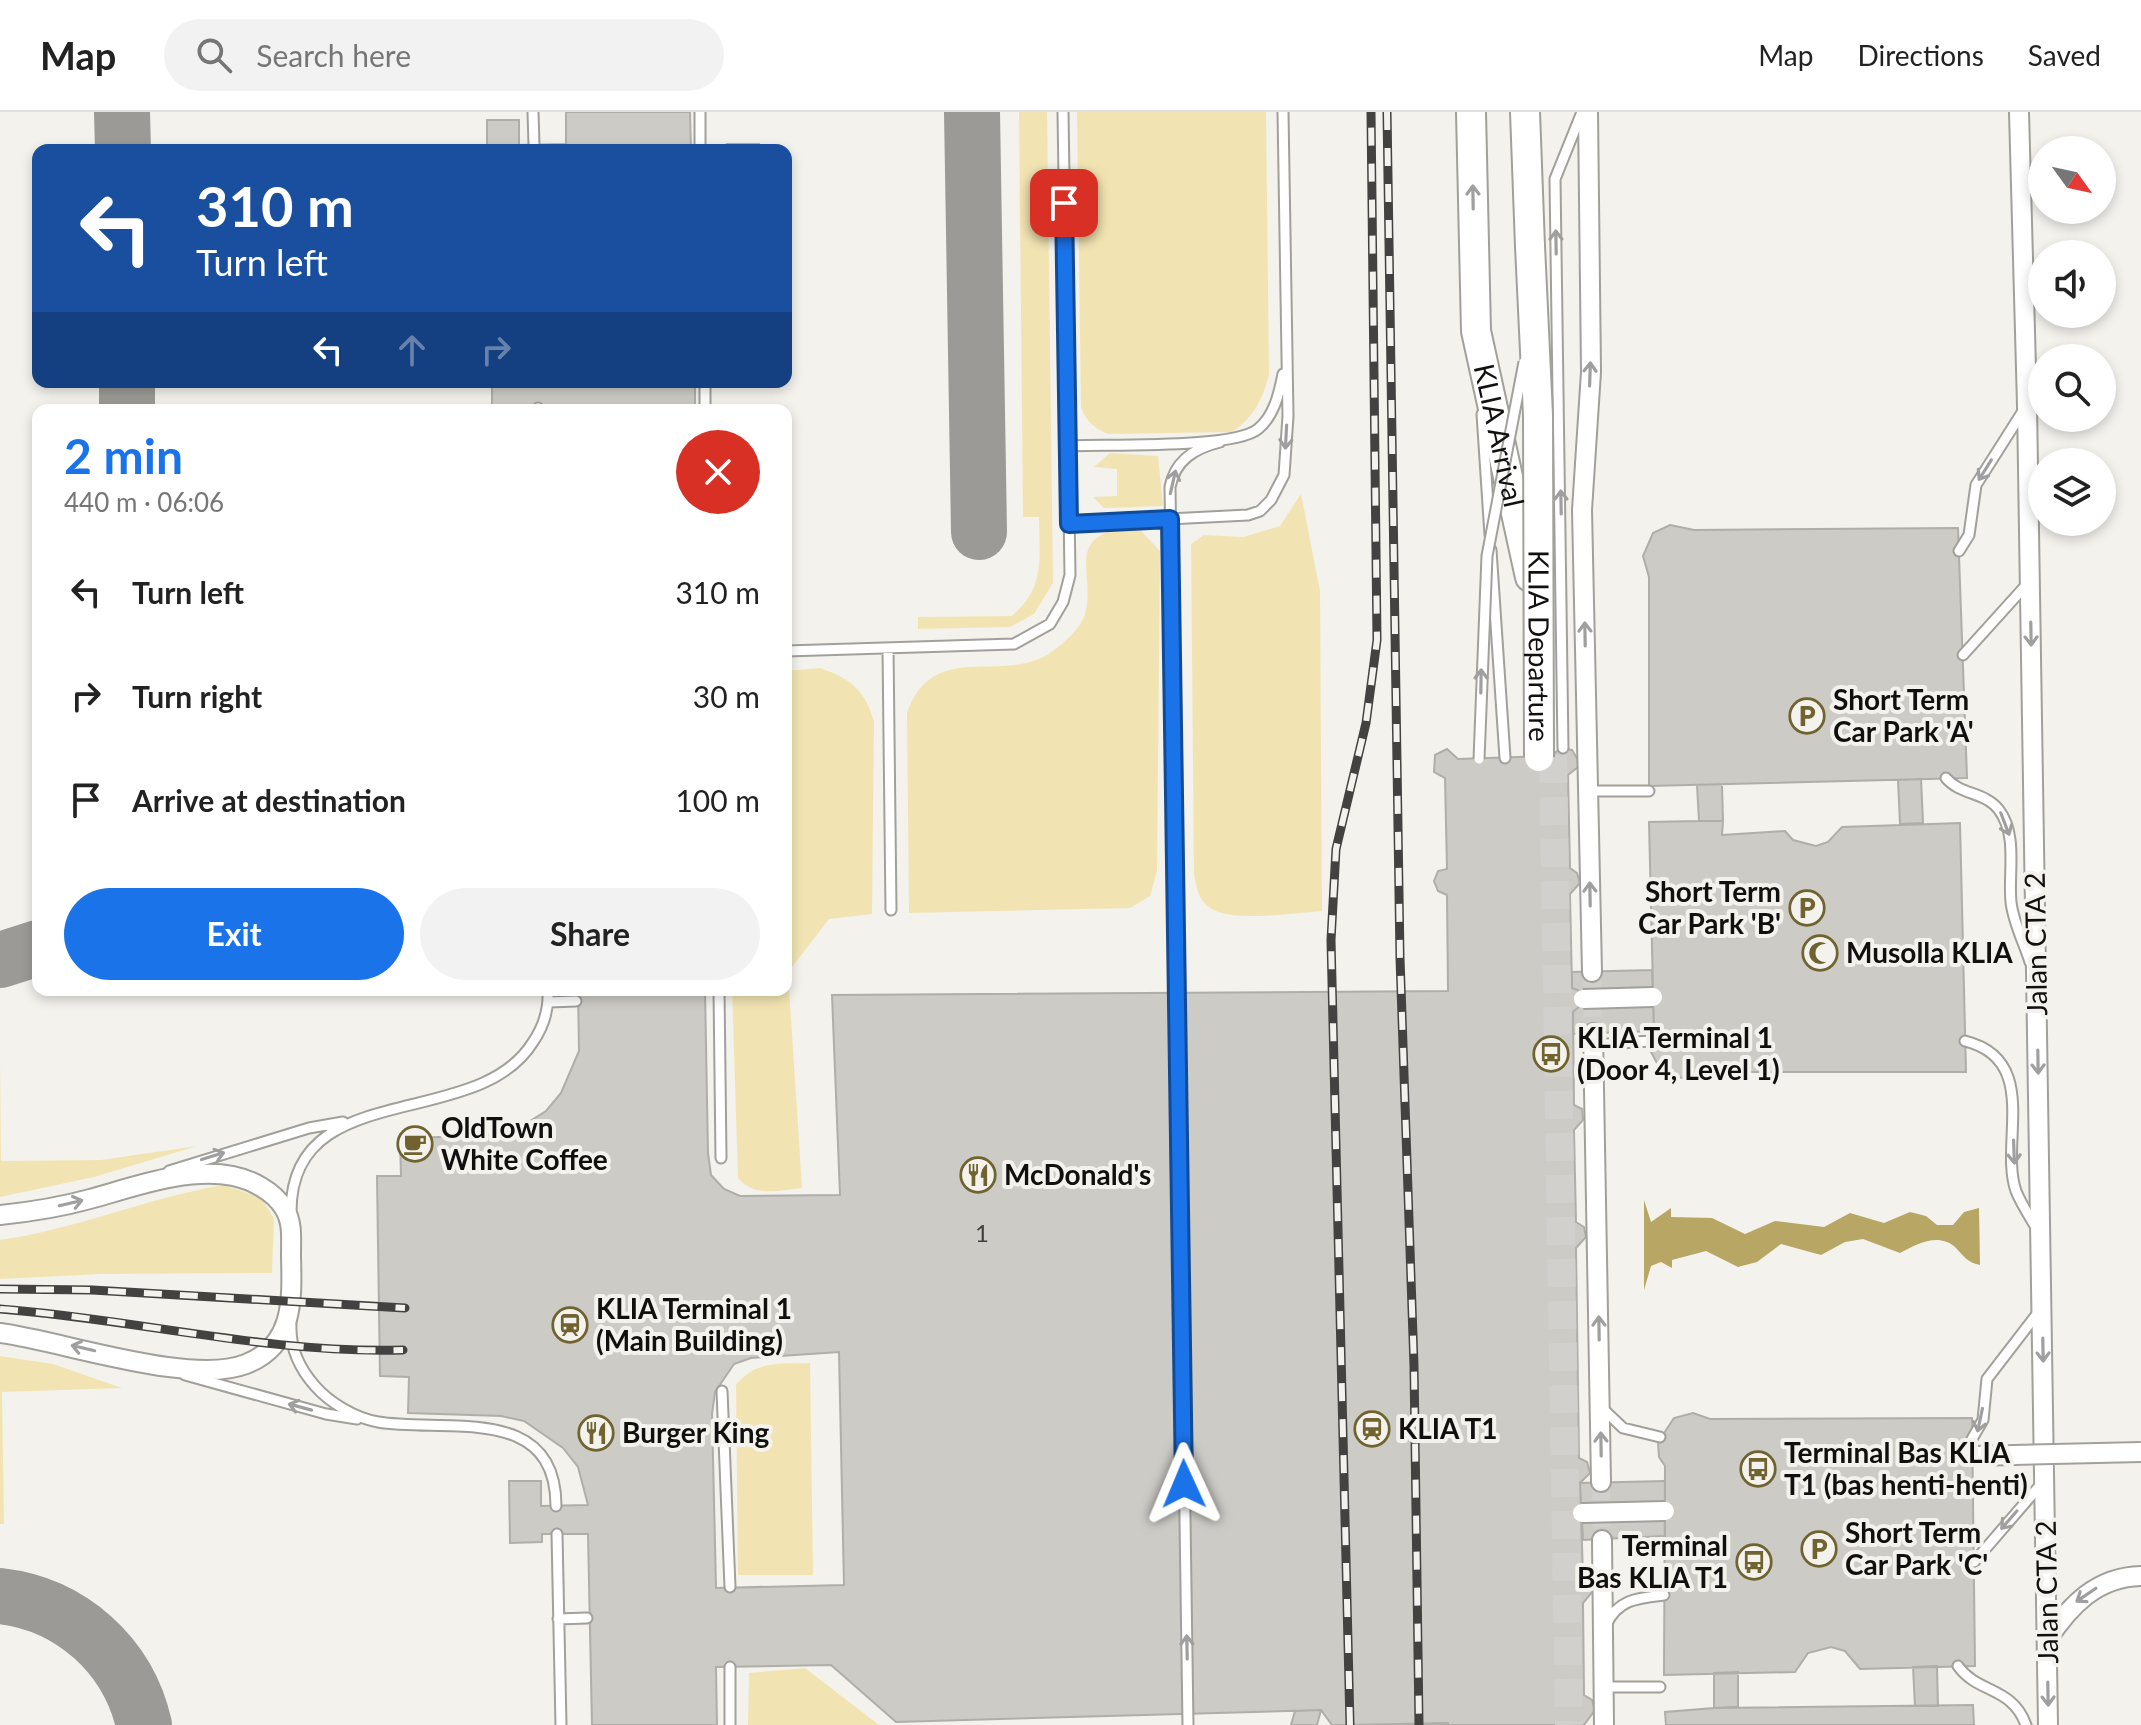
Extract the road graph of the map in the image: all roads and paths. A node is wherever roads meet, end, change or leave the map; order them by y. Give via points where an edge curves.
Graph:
1 (533, 112) edge
2 (700, 112) edge
3 (1063, 112) edge
4 (1283, 112) edge
5 (1471, 112) edge
6 (1525, 112) edge
7 (1582, 112) edge
8 (1588, 112) edge
9 (2022, 112) edge
10 (534, 144) edge
11 (700, 144) edge
12 (1530, 246) junction
13 (1476, 331) junction
14 (1286, 359) junction
15 (2027, 405) junction
16 (1220, 442) junction
17 (1068, 446) junction
18 (1170, 519) junction
19 (1069, 524) junction
20 (1959, 551) dead end
21 (2030, 580) junction
22 (888, 648) junction
23 (792, 651) edge
24 (1963, 655) dead end
25 (1552, 753) junction
26 (1505, 758) dead end
27 (1479, 759) dead end
28 (1946, 778) dead end
29 (1588, 791) junction
30 (1649, 791) dead end
31 (891, 910) dead end
32 (1592, 972) tunnel mouth
33 (2036, 983) junction
34 (548, 996) edge
35 (719, 996) edge
36 (1653, 997) dead end
37 (1583, 999) dead end
38 (576, 1001) dead end
39 (549, 1002) junction
40 (1593, 1039) joint
41 (1650, 1041) dead end
42 (1965, 1041) dead end
43 (359, 1119) junction
44 (721, 1158) dead end
45 (140, 1183) junction
46 (0, 1215) edge
47 (291, 1224) junction
48 (2041, 1236) junction
49 (2042, 1307) junction
50 (292, 1309) junction
51 (0, 1333) edge
52 (159, 1366) junction
53 (722, 1391) dead end
54 (1600, 1406) junction
55 (376, 1422) junction
56 (1660, 1437) dead end
57 (1972, 1447) joint
58 (2141, 1452) edge
59 (2045, 1479) junction
60 (1601, 1482) tunnel mouth
61 (556, 1506) dead end
62 (1665, 1511) dead end
63 (1582, 1513) dead end
64 (557, 1534) dead end
65 (1602, 1540) tunnel mouth
66 (1974, 1562) dead end
67 (2141, 1576) edge
68 (730, 1587) dead end
69 (1664, 1595) dead end
70 (587, 1618) dead end
71 (558, 1619) junction
72 (1603, 1632) junction
73 (2047, 1640) junction
74 (1958, 1666) dead end
75 (730, 1667) dead end
76 (1604, 1687) junction
77 (1660, 1687) dead end
78 (561, 1725) edge
79 (730, 1725) edge
80 (1188, 1725) edge
81 (1604, 1725) edge
82 (2026, 1725) edge
83 (2048, 1725) edge

1 - 10 lane
2 - 11 lane
3 - 17 lane
4 - 14 lane
13 -> 5 main road, KLIA Arrival
6 - 12 main road, KLIA Departure
25 -> 7 lane via 1555,179
29 -> 8 street via 1582,510 1591,372
9 - 15 street, Jalan CTA 2
12 - 25 main road, KLIA Departure, bridge
27 -> 12 lane, bridge via 1487,556 1525,357
13 - 25 main road, KLIA Arrival via 1521,523
13 - 26 lane
14 - 16 lane via 1268,418 1249,435
14 -> 18 lane via 1284,475 1271,500 1248,515
15 -> 20 lane via 1976,485 1969,535
15 - 21 street, Jalan CTA 2
16 - 17 lane
18 -> 16 lane via 1170,487 1178,466 1195,450
17 - 19 lane
18 - 19 lane
80 -> 18 lane
19 - 22 lane via 1068,588 1057,614 1028,639 998,646
21 - 24 lane
21 -> 33 street, Jalan CTA 2
22 - 23 lane
22 - 31 lane
28 -> 33 lane via 1997,807 2005,820 2011,905
29 - 30 lane
32 -> 29 street
33 -> 48 street, Jalan CTA 2
34 - 39 lane
35 - 44 lane
36 - 37 street, bridge
38 - 39 lane
39 - 43 lane via 530,1048 491,1082
40 - 41 lane
54 -> 40 street
42 -> 48 lane via 1987,1051 2005,1071 2013,1103 2015,1189
45 -> 43 lane via 309,1128
43 - 47 lane via 324,1137 301,1167 291,1200
46 -> 45 street via 88,1200
45 - 47 street via 211,1175 247,1180 274,1196
47 - 50 street
48 - 49 street, Jalan CTA 2
49 -> 57 lane via 1987,1379 1983,1420
49 -> 59 street, Jalan CTA 2
50 - 52 street via 267,1351 244,1365 209,1370
50 - 55 lane via 293,1349 310,1381 331,1401
52 -> 51 street
55 -> 52 lane via 326,1414
53 - 68 lane
54 - 56 lane via 1623,1428
60 -> 54 street
55 - 61 lane via 509,1432 547,1459
57 - 58 street, bridge
59 -> 66 lane
59 - 73 street, Jalan CTA 2
62 - 63 street, bridge
64 - 71 lane
65 - 72 street
67 -> 73 street via 2091,1590 2066,1609
69 - 72 lane via 1627,1601
70 - 71 lane
71 - 78 lane
72 - 76 street
73 -> 83 street, Jalan CTA 2
74 - 82 lane via 2011,1700
75 - 79 lane
76 - 77 lane
76 - 81 street

